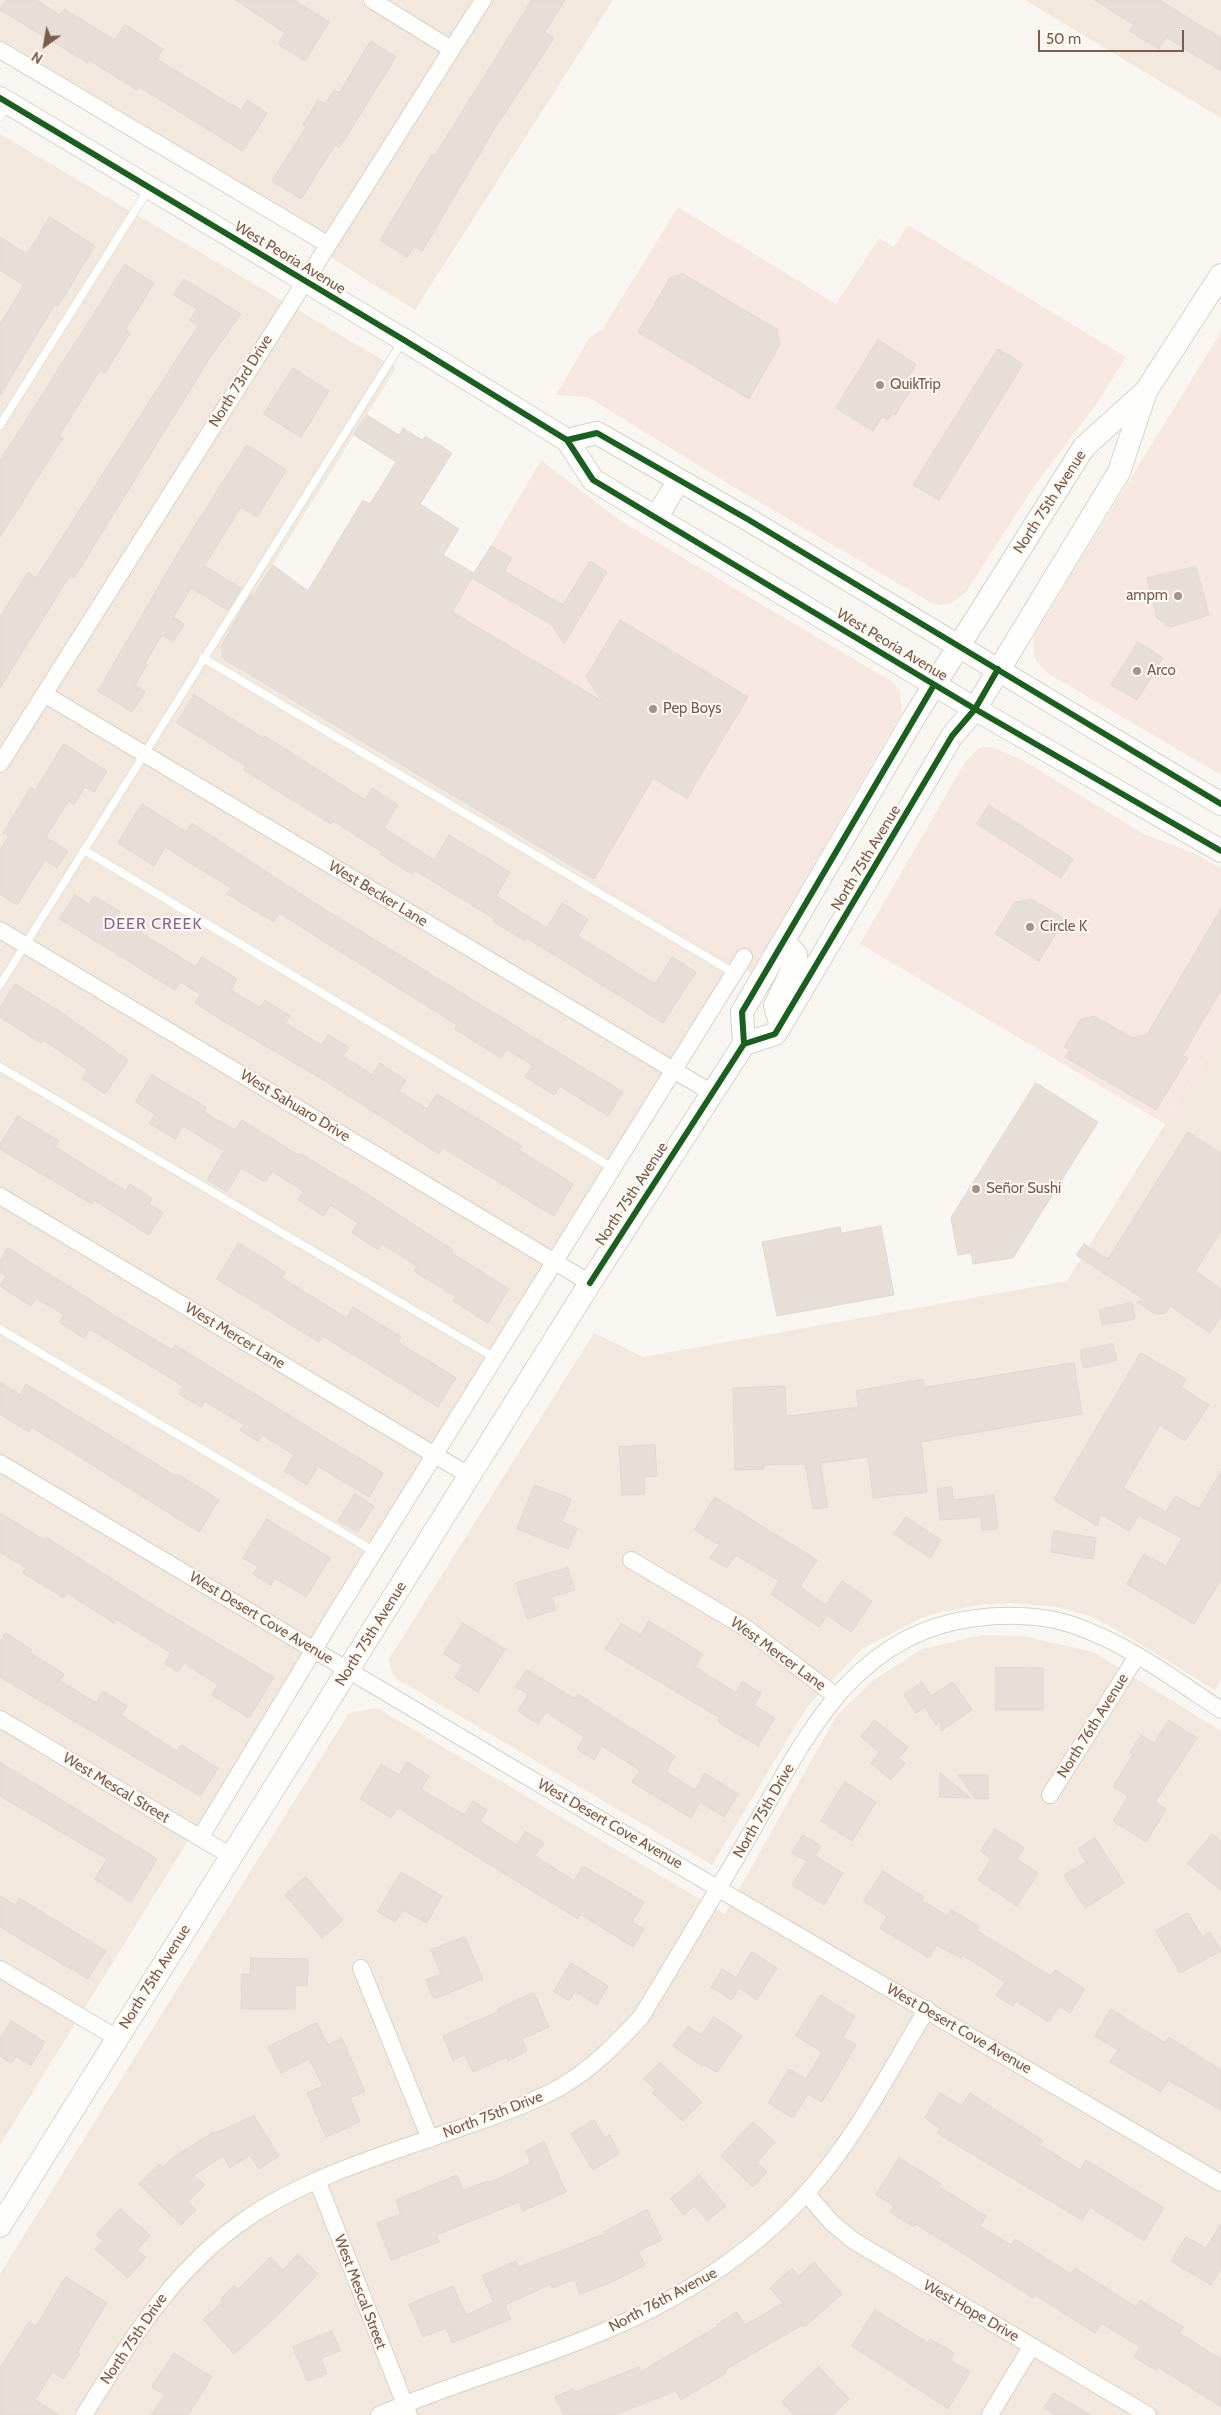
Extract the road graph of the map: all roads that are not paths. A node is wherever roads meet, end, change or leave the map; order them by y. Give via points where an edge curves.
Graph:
1 (372, 0) edge
2 (483, 0) edge
3 (452, 49) junction
4 (0, 50) edge
5 (3, 106) edge
6 (149, 188) junction
7 (327, 244) junction
8 (1221, 275) edge
9 (304, 281) junction
10 (404, 340) junction
11 (1146, 391) junction
12 (0, 425) edge
13 (567, 440) junction
14 (679, 480) junction
15 (656, 518) junction
16 (959, 645) junction
17 (203, 658) junction
18 (998, 669) junction
19 (934, 684) junction
20 (44, 694) junction
21 (975, 709) junction
22 (144, 754) junction
23 (0, 764) edge
24 (1221, 804) edge
25 (84, 850) junction
26 (1221, 851) edge
27 (0, 930) edge
28 (785, 942) junction
29 (25, 946) junction
30 (744, 957) dead end
31 (734, 973) junction
32 (0, 985) edge
33 (781, 1025) junction
34 (744, 1044) junction
35 (0, 1067) edge
36 (673, 1071) junction
37 (712, 1093) junction
38 (613, 1168) junction
39 (0, 1196) edge
40 (555, 1261) junction
41 (590, 1283) junction
42 (0, 1329) edge
43 (495, 1358) junction
44 (435, 1455) junction
45 (0, 1463) edge
46 (470, 1476) junction
47 (375, 1552) junction
48 (631, 1560) dead end
49 (314, 1650) junction
50 (1137, 1656) junction
51 (348, 1670) junction
52 (836, 1696) junction
53 (1221, 1710) edge
54 (0, 1719) edge
55 (1050, 1795) dead end
56 (200, 1838) junction
57 (231, 1856) junction
58 (718, 1888) junction
59 (361, 1968) dead end
60 (0, 1970) edge
61 (927, 2009) junction
62 (117, 2038) junction
63 (430, 2139) junction
64 (317, 2180) junction
65 (1221, 2183) edge
66 (806, 2193) junction
67 (0, 2225) edge
68 (1031, 2346) junction
69 (406, 2410) edge
70 (84, 2415) edge
71 (379, 2415) edge
72 (990, 2415) edge
73 (1148, 2415) edge

1 - 3 street
2 - 3 street, North 73rd Drive
3 - 7 street, North 73rd Drive
4 - 7 street, West Peoria Avenue
5 - 6 main road, West Peoria Avenue
6 - 9 main road, West Peoria Avenue
6 - 12 lane
7 - 9 street, North 73rd Drive
8 - 11 main road, North 75th Avenue
9 - 10 main road, West Peoria Avenue
9 - 20 street, North 73rd Drive
10 - 13 main road, West Peoria Avenue
10 - 17 lane
11 - 16 main road, North 75th Avenue via 1084,448
11 - 18 main road, North 75th Avenue via 1119,472
13 - 14 main road via 597,433
13 - 15 main road, West Peoria Avenue via 593,480
14 - 15 main road
14 - 16 main road
15 - 19 main road, West Peoria Avenue
16 - 18 main road
16 - 19 main road, North 75th Avenue
17 - 22 lane
17 - 31 lane
18 - 21 main road, North 75th Avenue
18 - 24 main road
19 - 21 main road, West Peoria Avenue
19 - 28 main road, North 75th Avenue
20 - 22 street, West Becker Lane
20 - 23 street, North 73rd Drive
21 - 26 main road, West Peoria Avenue
21 - 33 main road, North 75th Avenue via 952,736
22 - 25 lane
22 - 36 street, West Becker Lane
25 - 29 lane
25 - 38 lane
27 - 29 street, West Sahuaro Drive
28 - 33 main road via 796,955 796,962 776,1006
28 - 34 main road, North 75th Avenue via 742,1012
29 - 32 lane
29 - 40 street, West Sahuaro Drive
30 - 31 street, North 75th Avenue
31 - 36 street, North 75th Avenue
33 - 34 main road, North 75th Avenue via 775,1034
34 - 37 main road, North 75th Avenue
35 - 43 lane
36 - 37 street, West Becker Lane
36 - 38 street, North 75th Avenue
37 - 41 main road, North 75th Avenue
38 - 40 street, North 75th Avenue
39 - 44 street, West Mercer Lane
40 - 41 street, West Sahuaro Drive
40 - 43 street, North 75th Avenue
41 - 46 main road, North 75th Avenue
42 - 47 lane
43 - 44 street, North 75th Avenue
44 - 46 street, West Mercer Lane
44 - 47 street, North 75th Avenue
45 - 49 street, West Desert Cove Avenue
46 - 51 main road, North 75th Avenue
47 - 49 street, North 75th Avenue
48 - 52 street, West Mercer Lane via 746,1628
49 - 51 street, West Desert Cove Avenue
49 - 56 street, North 75th Avenue
50 - 52 street, West Mercer Lane via 1100,1635 1071,1624 1031,1617 964,1619 904,1639 861,1669
50 - 53 street, West Mercer Lane
50 - 55 street, North 76th Avenue
51 - 57 main road, North 75th Avenue
51 - 58 street, West Desert Cove Avenue
52 - 58 street, North 75th Drive via 816,1721
54 - 56 street, West Mescal Street
56 - 57 street, West Mescal Street
57 - 62 main road, North 75th Avenue
58 - 61 street, West Desert Cove Avenue
58 - 63 street, North 75th Drive via 641,2017 609,2051 562,2086 522,2106
59 - 63 street
60 - 62 street
61 - 65 street, West Desert Cove Avenue
61 - 66 street, North 76th Avenue via 846,2142
62 - 67 main road, North 75th Avenue
63 - 64 street, North 75th Drive
64 - 69 street, West Mescal Street
64 - 70 street, North 75th Drive via 247,2218 193,2262 142,2324
66 - 68 street, West Hope Drive via 854,2242
66 - 69 street, North 76th Avenue via 738,2258 651,2310
68 - 72 street
68 - 73 street, West Hope Drive
69 - 71 street

